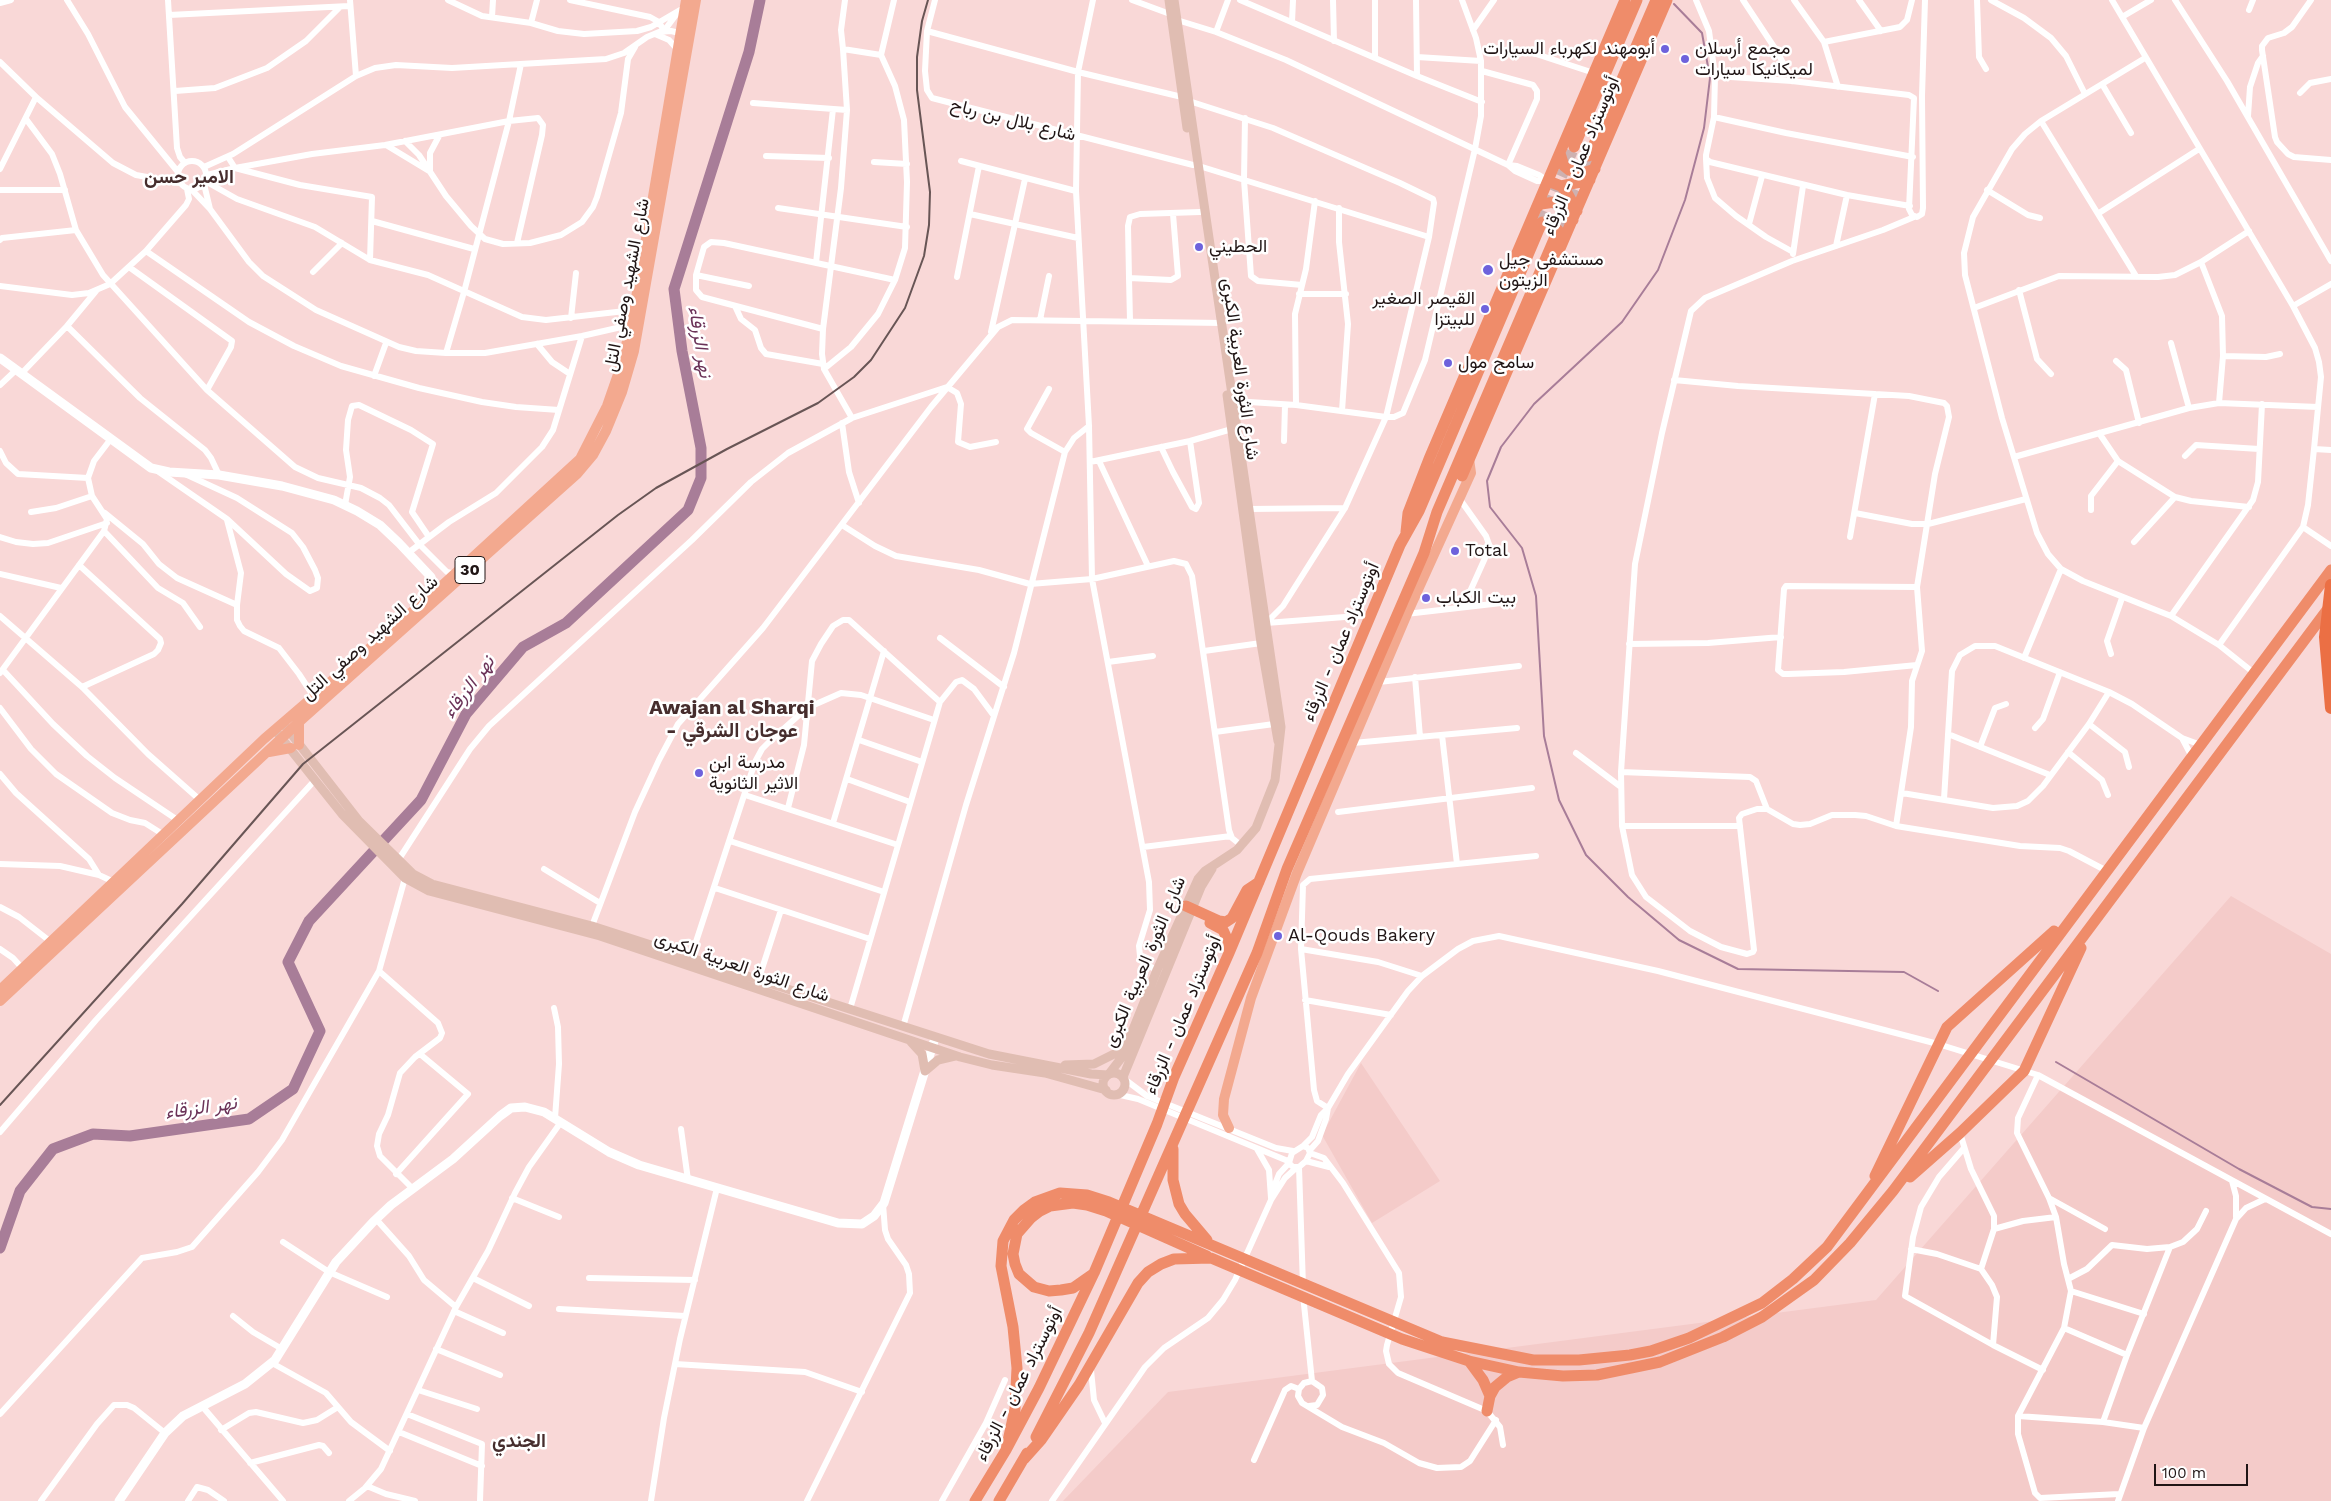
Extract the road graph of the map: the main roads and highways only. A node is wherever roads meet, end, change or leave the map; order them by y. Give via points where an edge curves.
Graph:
1 (686, 0) edge
2 (696, 0) edge
3 (1168, 0) edge
4 (1174, 0) edge
5 (1625, 0) edge
6 (1637, 0) edge
7 (1656, 0) edge
8 (1667, 0) edge
9 (1173, 17) junction
10 (685, 34) junction
11 (1574, 147) tunnel mouth
12 (1560, 153) junction
13 (1589, 156) tunnel mouth
14 (1196, 166) junction
15 (1593, 175) junction
16 (1548, 181) junction
17 (1561, 186) junction
18 (1536, 208) junction
19 (1575, 215) junction
20 (1542, 222) tunnel mouth
21 (1558, 230) tunnel mouth
22 (1220, 322) junction
23 (1469, 459) junction
24 (1406, 534) junction
25 (1427, 544) junction
26 (2331, 570) edge
27 (2331, 585) edge
28 (2331, 604) edge
29 (1402, 614) junction
30 (2331, 708) edge
31 (299, 722) junction
32 (282, 730) junction
33 (1279, 743) junction
34 (295, 746) junction
35 (268, 752) junction
36 (368, 835) junction
37 (383, 850) junction
38 (1259, 882) junction
39 (1188, 911) junction
40 (2072, 915) junction
41 (2090, 930) junction
42 (1229, 953) junction
43 (1262, 955) junction
44 (1, 987) edge
45 (0, 1001) edge
46 (907, 1039) junction
47 (1127, 1045) junction
48 (960, 1057) junction
49 (1047, 1064) junction
50 (1109, 1074) junction
51 (1123, 1077) junction
52 (1106, 1090) junction
53 (1229, 1128) road end
54 (1172, 1146) junction
55 (1893, 1191) junction
56 (1867, 1194) junction
57 (1108, 1207) junction
58 (1147, 1223) junction
59 (1210, 1244) junction
60 (1215, 1260) junction
61 (1094, 1273) junction
62 (1404, 1334) junction
63 (1469, 1361) junction
64 (1519, 1372) junction
65 (1490, 1396) junction
66 (1487, 1411) road end
67 (1006, 1450) junction
68 (1024, 1459) junction
69 (975, 1501) edge
70 (999, 1501) edge

1 - 10 main road, شارع الشهيد وصفي التل / 30
2 - 10 main road, شارع الشهيد وصفي التل / 30
3 - 9 main road, شارع الثورة العربية الكبرى
4 - 9 main road, شارع الثورة العربية الكبرى
5 - 12 highway, أوتوستراد عمان - الزرقاء
6 - 11 highway, أوتوستراد عمان - الزرقاء
7 - 13 highway, أوتوستراد عمان - الزرقاء
8 - 15 highway, أوتوستراد عمان - الزرقاء
9 - 14 main road, شارع الثورة العربية الكبرى
10 - 31 main road, شارع الشهيد وصفي التل / 30 via 634,351 622,392 599,445 577,474
10 - 32 main road, شارع الشهيد وصفي التل / 30 via 677,50 634,310 622,363 607,406 580,459 314,697
12 - 15 highway via 1561,160 1570,170
12 - 16 highway, أوتوستراد عمان - الزرقاء
14 - 22 main road, شارع الثورة العربية الكبرى
14 - 22 main road, شارع الثورة العربية الكبرى via 1200,212
15 - 17 highway
15 - 19 highway, أوتوستراد عمان - الزرقاء
16 - 17 highway
16 - 18 highway, أوتوستراد عمان - الزرقاء
17 - 19 highway via 1571,197
18 - 19 highway via 1555,202
18 - 24 highway, أوتوستراد عمان - الزرقاء via 1426,467 1408,513
19 - 23 highway, أوتوستراد عمان - الزرقاء
20 - 24 highway, أوتوستراد عمان - الزرقاء via 1419,511
21 - 25 highway, أوتوستراد عمان - الزرقاء via 1437,512
22 - 33 main road, شارع الثورة العربية الكبرى via 1261,643
22 - 33 main road, شارع الثورة العربية الكبرى via 1281,722
23 - 25 highway, أوتوستراد عمان - الزرقاء via 1441,523
23 - 29 main road via 1471,472
24 - 38 highway, أوتوستراد عمان - الزرقاء via 1321,723
25 - 29 highway, أوتوستراد عمان - الزرقاء
26 - 40 highway
27 - 30 highway via 2326,615 2325,659
28 - 41 highway
29 - 43 main road via 1379,682
29 - 43 highway, أوتوستراد عمان - الزرقاء via 1287,869
31 - 32 main road, شارع الشهيد وصفي التل / 30
31 - 34 main road
32 - 34 main road
32 - 35 main road, شارع الشهيد وصفي التل / 30
32 - 44 main road, شارع الشهيد وصفي التل / 30 via 200,800
33 - 39 main road, شارع الثورة العربية الكبرى via 1275,780 1256,828 1242,846 1214,866
34 - 35 main road
34 - 36 main road
34 - 36 main road via 315,780
35 - 45 main road, شارع الشهيد وصفي التل / 30
36 - 37 main road
37 - 46 main road, شارع الثورة العربية الكبرى via 406,878 438,895 582,931
37 - 49 main road, شارع الثورة العربية الكبرى via 413,874 443,889 592,926 989,1054
38 - 39 highway via 1247,890 1232,918 1226,922
38 - 42 highway, أوتوستراد عمان - الزرقاء
39 - 42 highway via 1223,930 1229,943
39 - 47 main road, شارع الثورة العربية الكبرى via 1157,970
39 - 51 main road, شارع الثورة العربية الكبرى
40 - 56 highway
40 - 56 highway via 1951,1023
41 - 55 highway
41 - 55 highway via 2024,1071
42 - 61 highway, أوتوستراد عمان - الزرقاء
43 - 53 main road via 1224,1099 1223,1115
43 - 54 highway, أوتوستراد عمان - الزرقاء via 1196,1089
46 - 48 main road, شارع الثورة العربية الكبرى
46 - 48 main road via 919,1050 925,1071 943,1058
47 - 49 main road via 1094,1064
47 - 50 main road, شارع الثورة العربية الكبرى
48 - 52 main road, شارع الثورة العربية الكبرى via 1045,1072
49 - 50 main road, شارع الثورة العربية الكبرى via 1091,1074
50 - 51 main road
50 - 52 main road via 1104,1084
51 - 52 main road via 1124,1089 1116,1094
54 - 59 highway via 1173,1180 1179,1204
54 - 68 highway, أوتوستراد عمان - الزرقاء via 1086,1340
55 - 64 highway via 1814,1280 1762,1317 1660,1362 1633,1369 1563,1376
56 - 62 highway via 1814,1261 1762,1303 1689,1338 1651,1351 1579,1360 1533,1360
57 - 58 highway
57 - 61 highway via 1073,1203 1050,1206 1031,1218 1017,1234 1014,1244 1013,1254 1019,1274 1026,1282 1042,1290 1073,1288
57 - 67 highway via 1074,1193 1047,1197 1024,1210 1003,1241 1001,1266 1017,1368
58 - 59 highway
58 - 60 highway
59 - 62 highway via 1373,1314
60 - 62 highway via 1366,1324
60 - 68 highway via 1174,1259 1148,1272 1138,1283 1058,1417
61 - 67 highway, أوتوستراد عمان - الزرقاء
62 - 63 highway
63 - 64 highway
63 - 65 highway
64 - 65 highway via 1503,1380
65 - 66 highway
67 - 69 highway, أوتوستراد عمان - الزرقاء
68 - 70 highway, أوتوستراد عمان - الزرقاء

